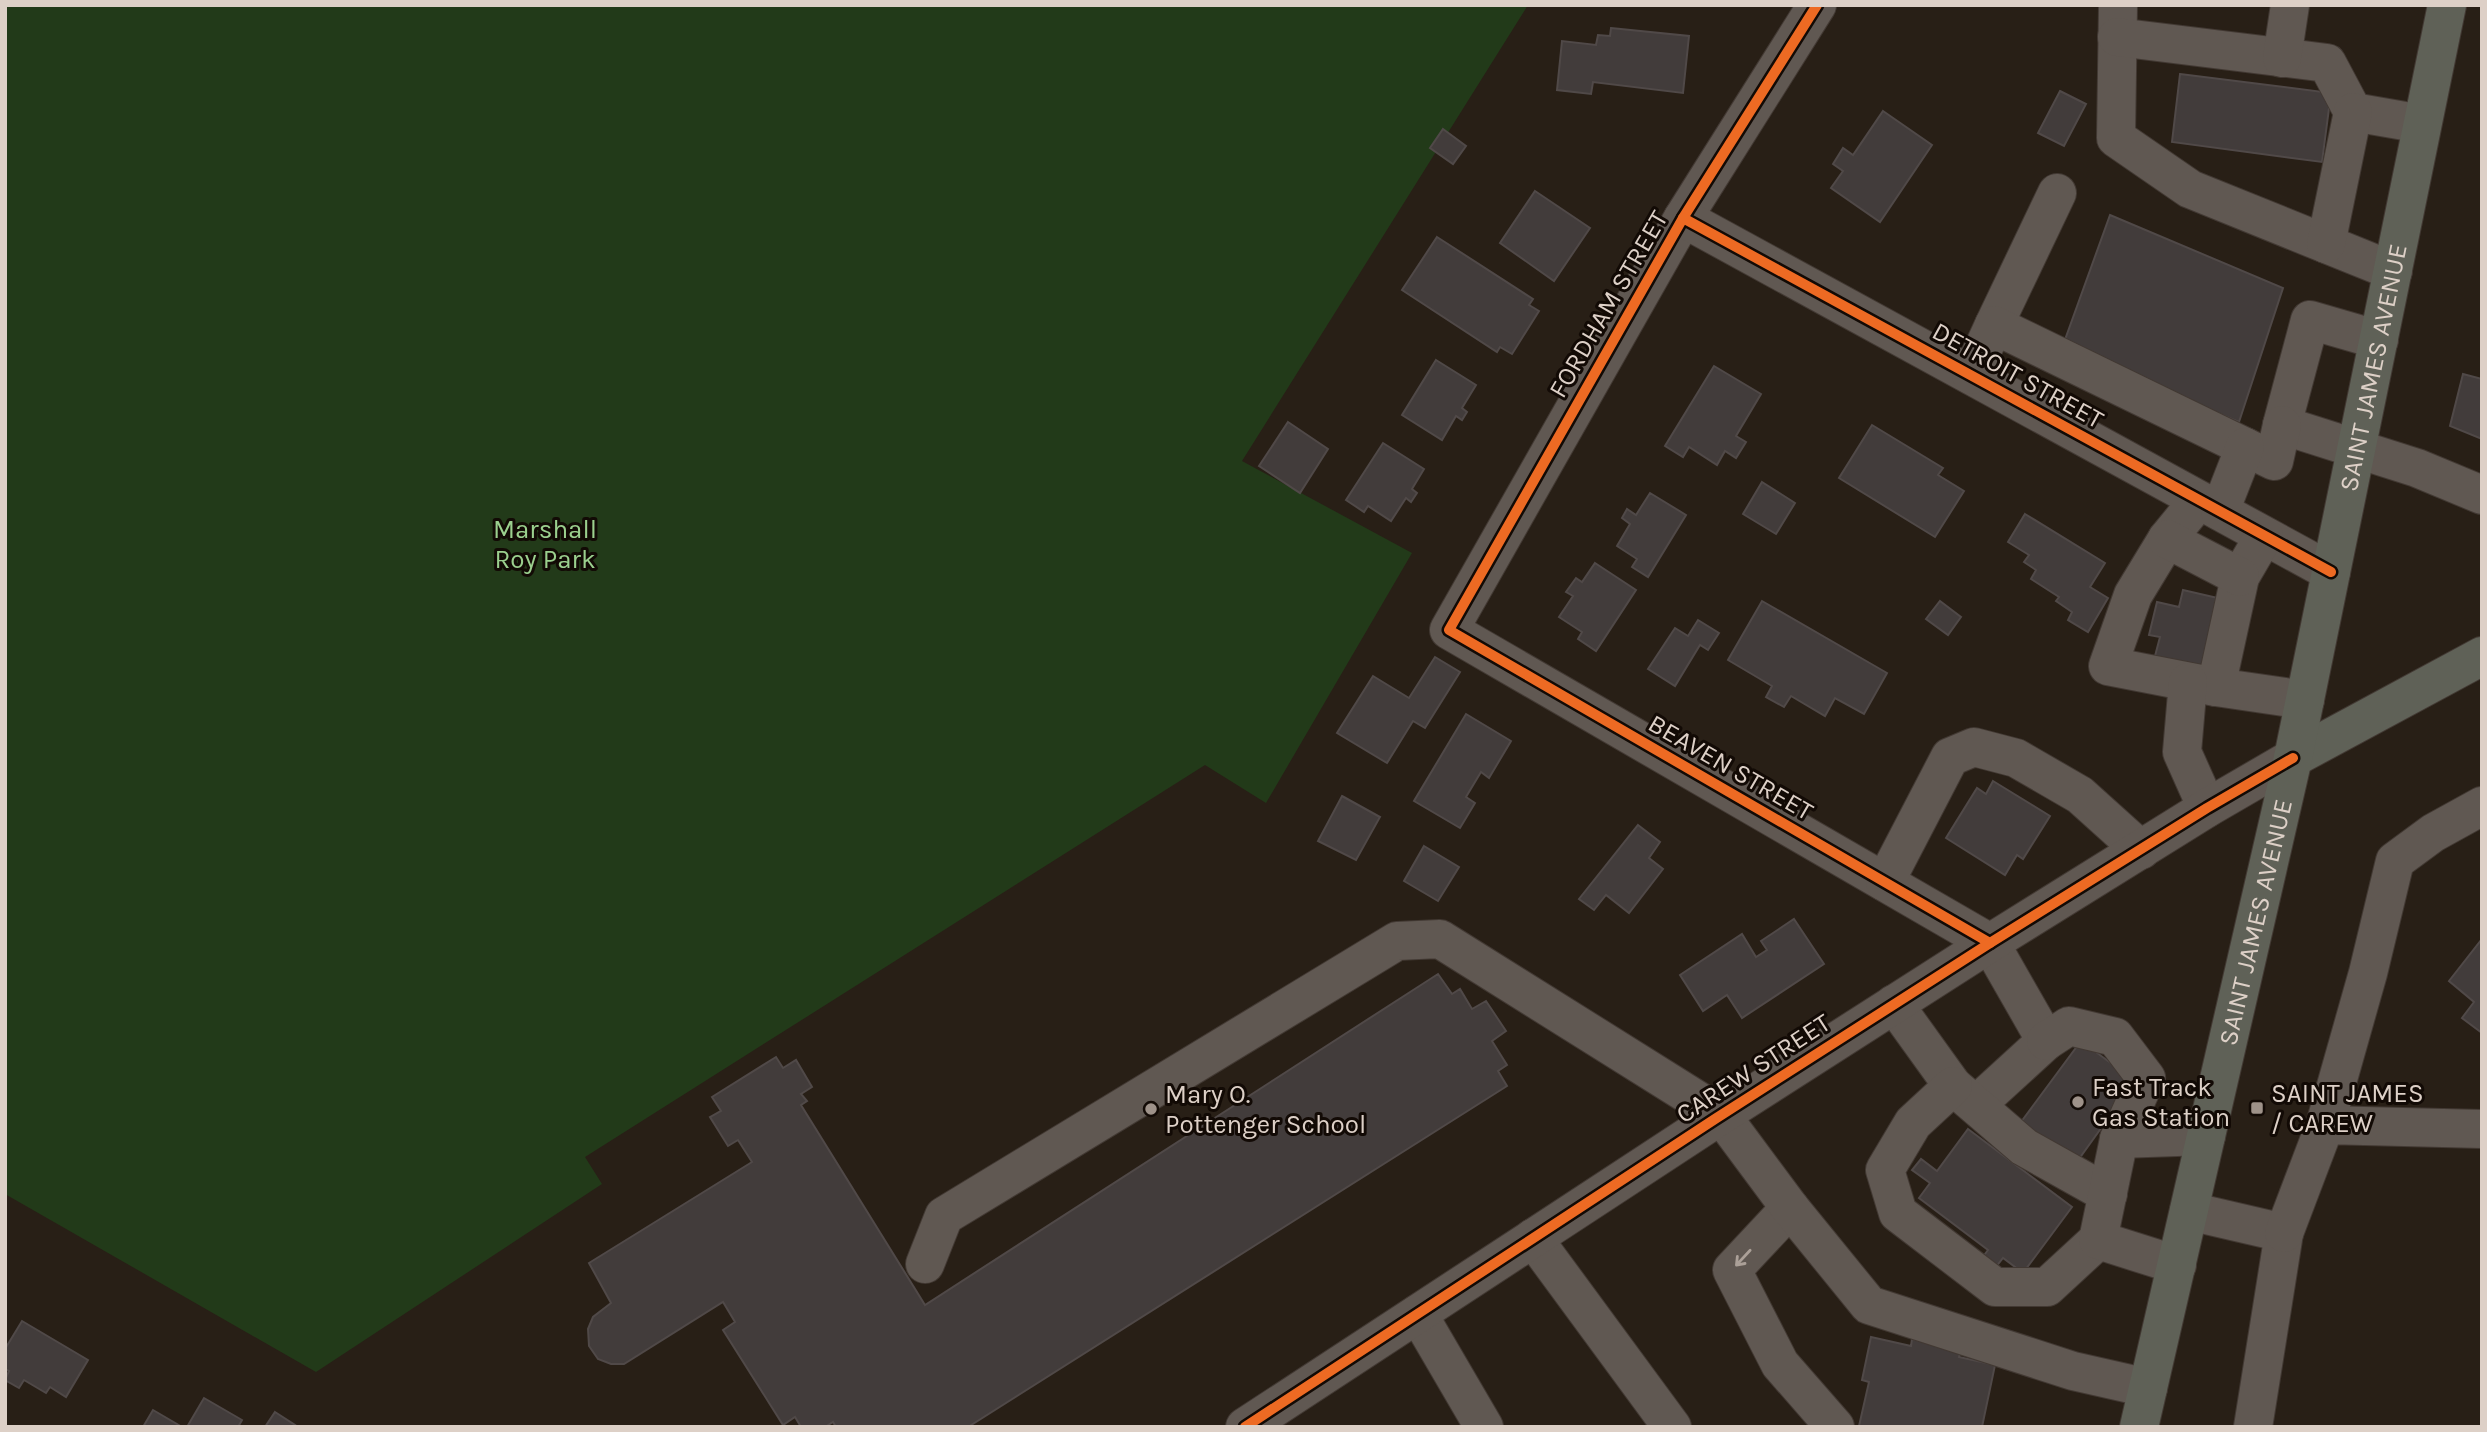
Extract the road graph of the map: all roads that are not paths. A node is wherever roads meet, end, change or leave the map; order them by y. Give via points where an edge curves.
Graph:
1 (1817, 5) edge
2 (2290, 5) edge
3 (2447, 5) edge
4 (2118, 21) edge
5 (2282, 58) junction
6 (2353, 112) junction
7 (2422, 124) junction
8 (2057, 192) dead end
9 (1683, 218) junction
10 (2326, 244) junction
11 (2393, 271) junction
12 (1994, 325) junction
13 (2379, 340) junction
14 (1971, 375) junction
15 (2119, 386) junction
16 (2282, 425) junction
17 (2096, 443) junction
18 (2245, 447) junction
19 (2357, 448) junction
20 (2482, 495) edge
21 (2209, 506) junction
22 (2264, 536) junction
23 (2167, 539) junction
24 (2331, 572) junction
25 (2240, 577) junction
26 (1449, 630) joint
27 (2482, 656) edge
28 (2202, 685) junction
29 (2305, 700) junction
30 (2293, 758) junction
31 (2482, 806) edge
32 (2207, 808) junction
33 (2141, 850) junction
34 (1885, 882) junction
35 (1990, 943) junction
36 (1894, 1004) junction
37 (2046, 1041) junction
38 (1965, 1096) junction
39 (1721, 1115) junction
40 (2325, 1125) junction
41 (2482, 1129) edge
42 (2206, 1136) junction
43 (2119, 1139) junction
44 (2108, 1194) junction
45 (1790, 1208) junction
46 (2189, 1211) junction
47 (2284, 1233) junction
48 (1533, 1238) junction
49 (2098, 1240) junction
50 (925, 1264) dead end
51 (2176, 1265) junction
52 (1418, 1314) junction
53 (2148, 1388) junction
54 (1245, 1427) edge
55 (1484, 1427) edge
56 (1672, 1427) edge
57 (1835, 1427) edge
58 (2139, 1427) edge
59 (2253, 1427) edge

1 - 9 street, FORDHAM STREET
2 - 5 street
3 - 7 main road, SAINT JAMES AVENUE
4 - 5 street
4 - 10 street via 2116,138 2190,189
5 - 6 street via 2327,63
6 - 7 street
6 - 10 street
7 - 11 main road, SAINT JAMES AVENUE
8 - 12 street
9 - 14 street, DETROIT STREET
9 - 26 street, FORDHAM STREET
10 - 11 street
11 - 13 main road, SAINT JAMES AVENUE
12 - 14 street
12 - 15 street
13 - 16 street via 2310,320
13 - 19 main road, SAINT JAMES AVENUE
14 - 17 street, DETROIT STREET
15 - 17 street
15 - 18 street
16 - 18 street via 2274,461
16 - 19 street
17 - 21 street, DETROIT STREET
18 - 21 street
19 - 20 street via 2439,475
19 - 24 main road, SAINT JAMES AVENUE
21 - 22 street, DETROIT STREET
21 - 23 street
22 - 24 street, DETROIT STREET
22 - 25 street
23 - 25 street
23 - 28 street via 2133,595 2108,666
24 - 29 main road, SAINT JAMES AVENUE
25 - 28 street
26 - 34 street, BEAVEN STREET
27 - 30 main road, CAREW STREET
28 - 29 street
28 - 32 street via 2182,752
29 - 30 main road, SAINT JAMES AVENUE
30 - 32 street, CAREW STREET
30 - 42 main road, SAINT JAMES AVENUE
31 - 40 street via 2395,861
32 - 33 street, CAREW STREET
33 - 34 street via 2080,795 2016,758 1974,747 1950,757
33 - 35 street, CAREW STREET
34 - 35 street, BEAVEN STREET
35 - 36 street, CAREW STREET
35 - 37 street
36 - 38 street
36 - 39 street, CAREW STREET
37 - 38 street
37 - 43 street via 2069,1026 2115,1037 2146,1077
38 - 44 street via 2024,1147
38 - 49 street via 1913,1124 1885,1170 1898,1213 1995,1287 2047,1287
39 - 45 street
39 - 48 street, CAREW STREET
39 - 50 street via 1440,939 1397,941 944,1216
40 - 41 street
40 - 47 street
42 - 43 street
42 - 46 main road, SAINT JAMES AVENUE
43 - 44 street
44 - 49 street
45 - 53 street via 1869,1305 2073,1371
45 -> 57 street via 1732,1270 1780,1364
46 - 47 street
46 - 51 main road, SAINT JAMES AVENUE
47 - 59 street
48 - 52 street, CAREW STREET
48 - 56 street
49 - 51 street
51 - 53 main road, SAINT JAMES AVENUE
52 - 54 street, CAREW STREET
52 - 55 street
53 - 58 main road, SAINT JAMES AVENUE

